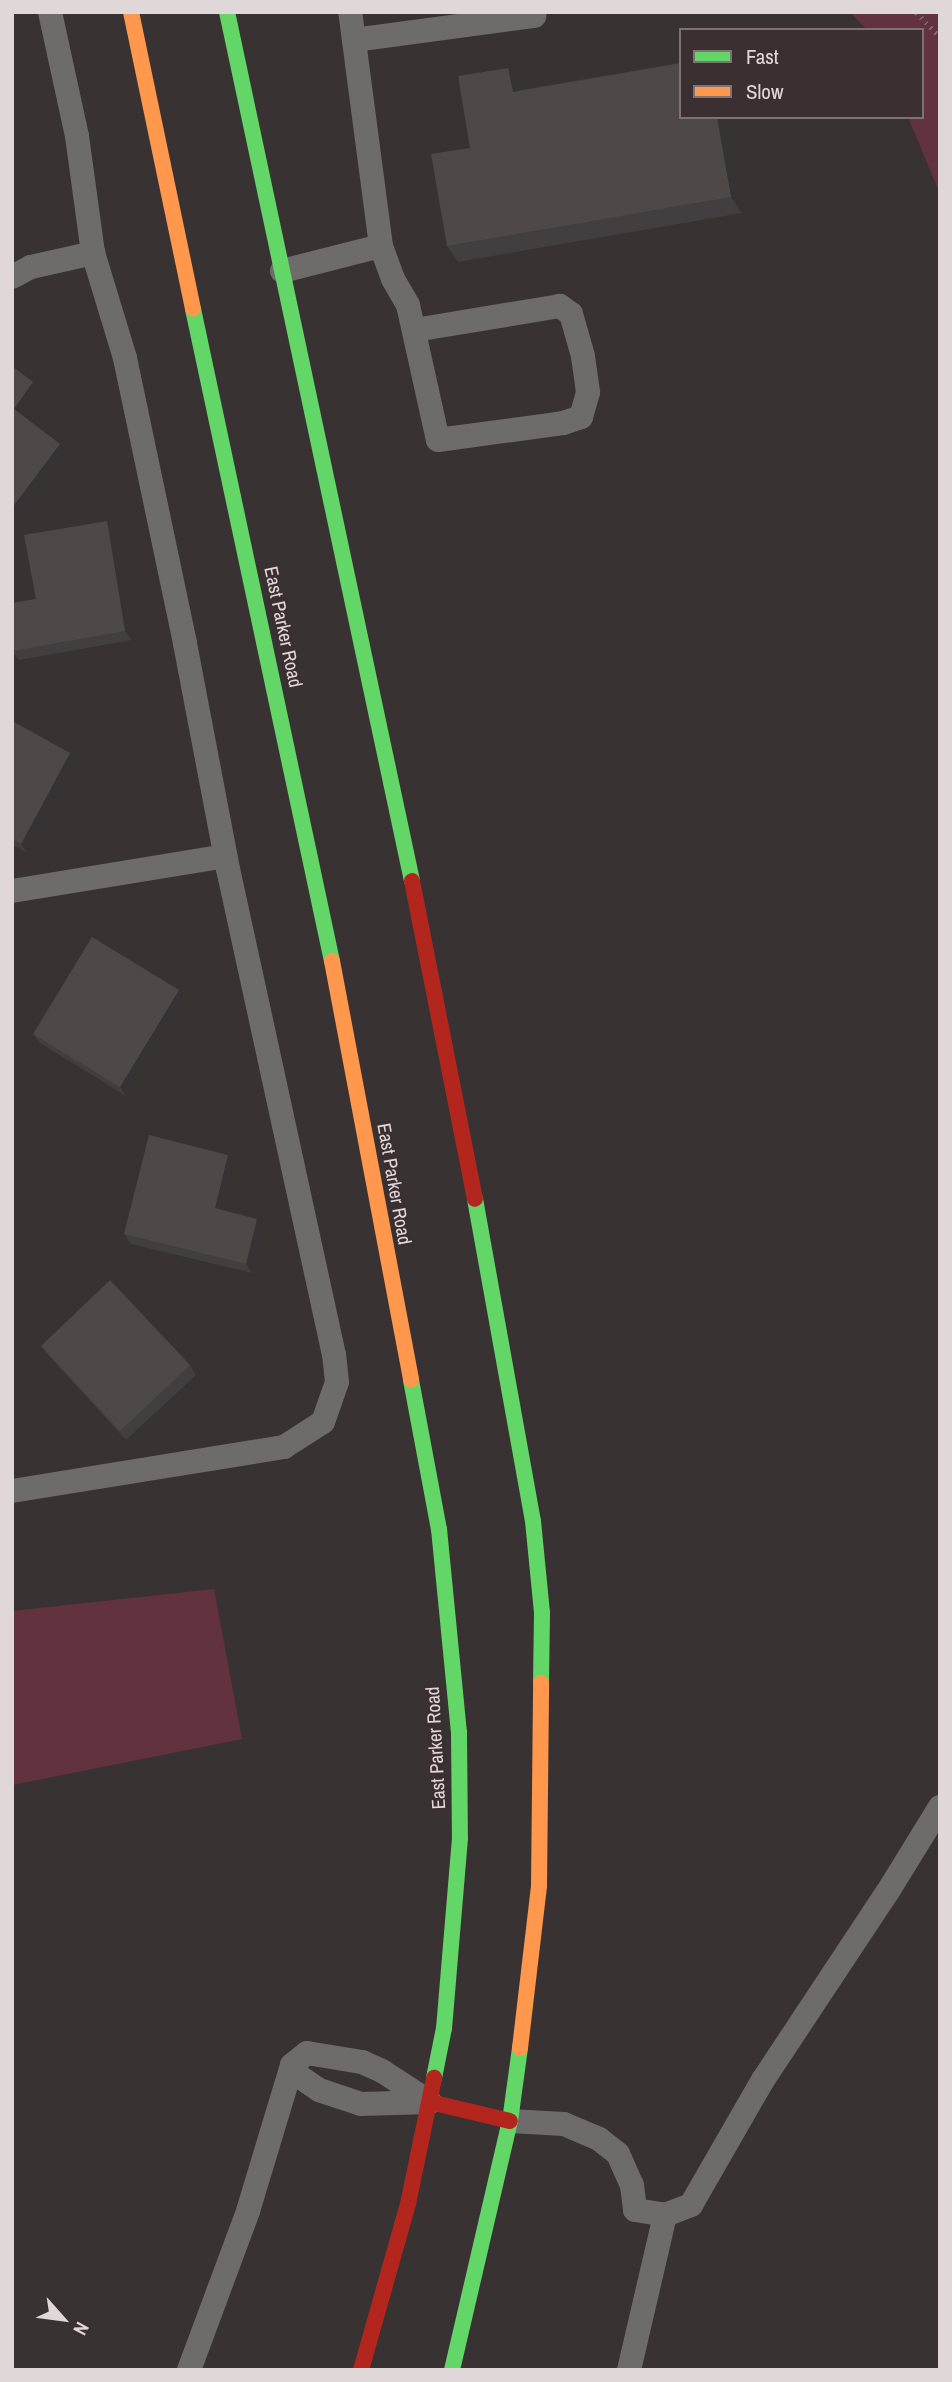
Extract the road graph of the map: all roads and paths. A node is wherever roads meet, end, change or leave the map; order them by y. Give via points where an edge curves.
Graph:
1 (50, 12) edge
2 (131, 12) edge
3 (227, 12) edge
4 (350, 12) edge
5 (916, 12) edge
6 (534, 16) dead end
7 (940, 37) edge
8 (354, 40) junction
9 (381, 246) junction
10 (93, 253) junction
11 (282, 271) junction
12 (12, 277) edge
13 (415, 330) junction
14 (225, 856) junction
15 (12, 891) edge
16 (12, 1491) edge
17 (940, 1807) edge
18 (292, 2065) junction
19 (430, 2102) junction
20 (510, 2121) junction
21 (665, 2215) junction
22 (635, 2343) junction
23 (189, 2370) edge
24 (361, 2370) edge
25 (452, 2370) edge
26 (629, 2370) edge
27 (641, 2370) edge

1 - 10 lane via 77,136
2 - 19 main road, East Parker Road via 318,885 439,1529 459,1732 460,1838 444,2028
3 - 11 main road
4 - 8 lane
5 - 7 path
6 - 8 lane
8 - 9 lane
9 - 11 lane
9 - 13 lane
10 - 12 lane via 31,267
10 - 14 lane via 125,358
11 - 20 main road via 411,874 533,1521 542,1612 539,1886
13 - 13 lane via 438,440 581,417 588,392 583,356 571,314 560,306
14 - 15 lane
14 - 16 lane via 337,1382 323,1423 284,1447
17 - 21 lane via 763,2080 691,2206
18 - 19 lane via 297,2075 319,2090 361,2104
18 - 19 lane via 307,2053 362,2062
18 - 23 lane via 248,2211
19 - 20 main road
19 - 24 main road, East Parker Road via 408,2204
20 - 21 lane via 565,2124 600,2138 618,2154 632,2185 635,2210
20 - 25 main road
21 - 22 lane
22 - 26 lane
22 - 27 lane

